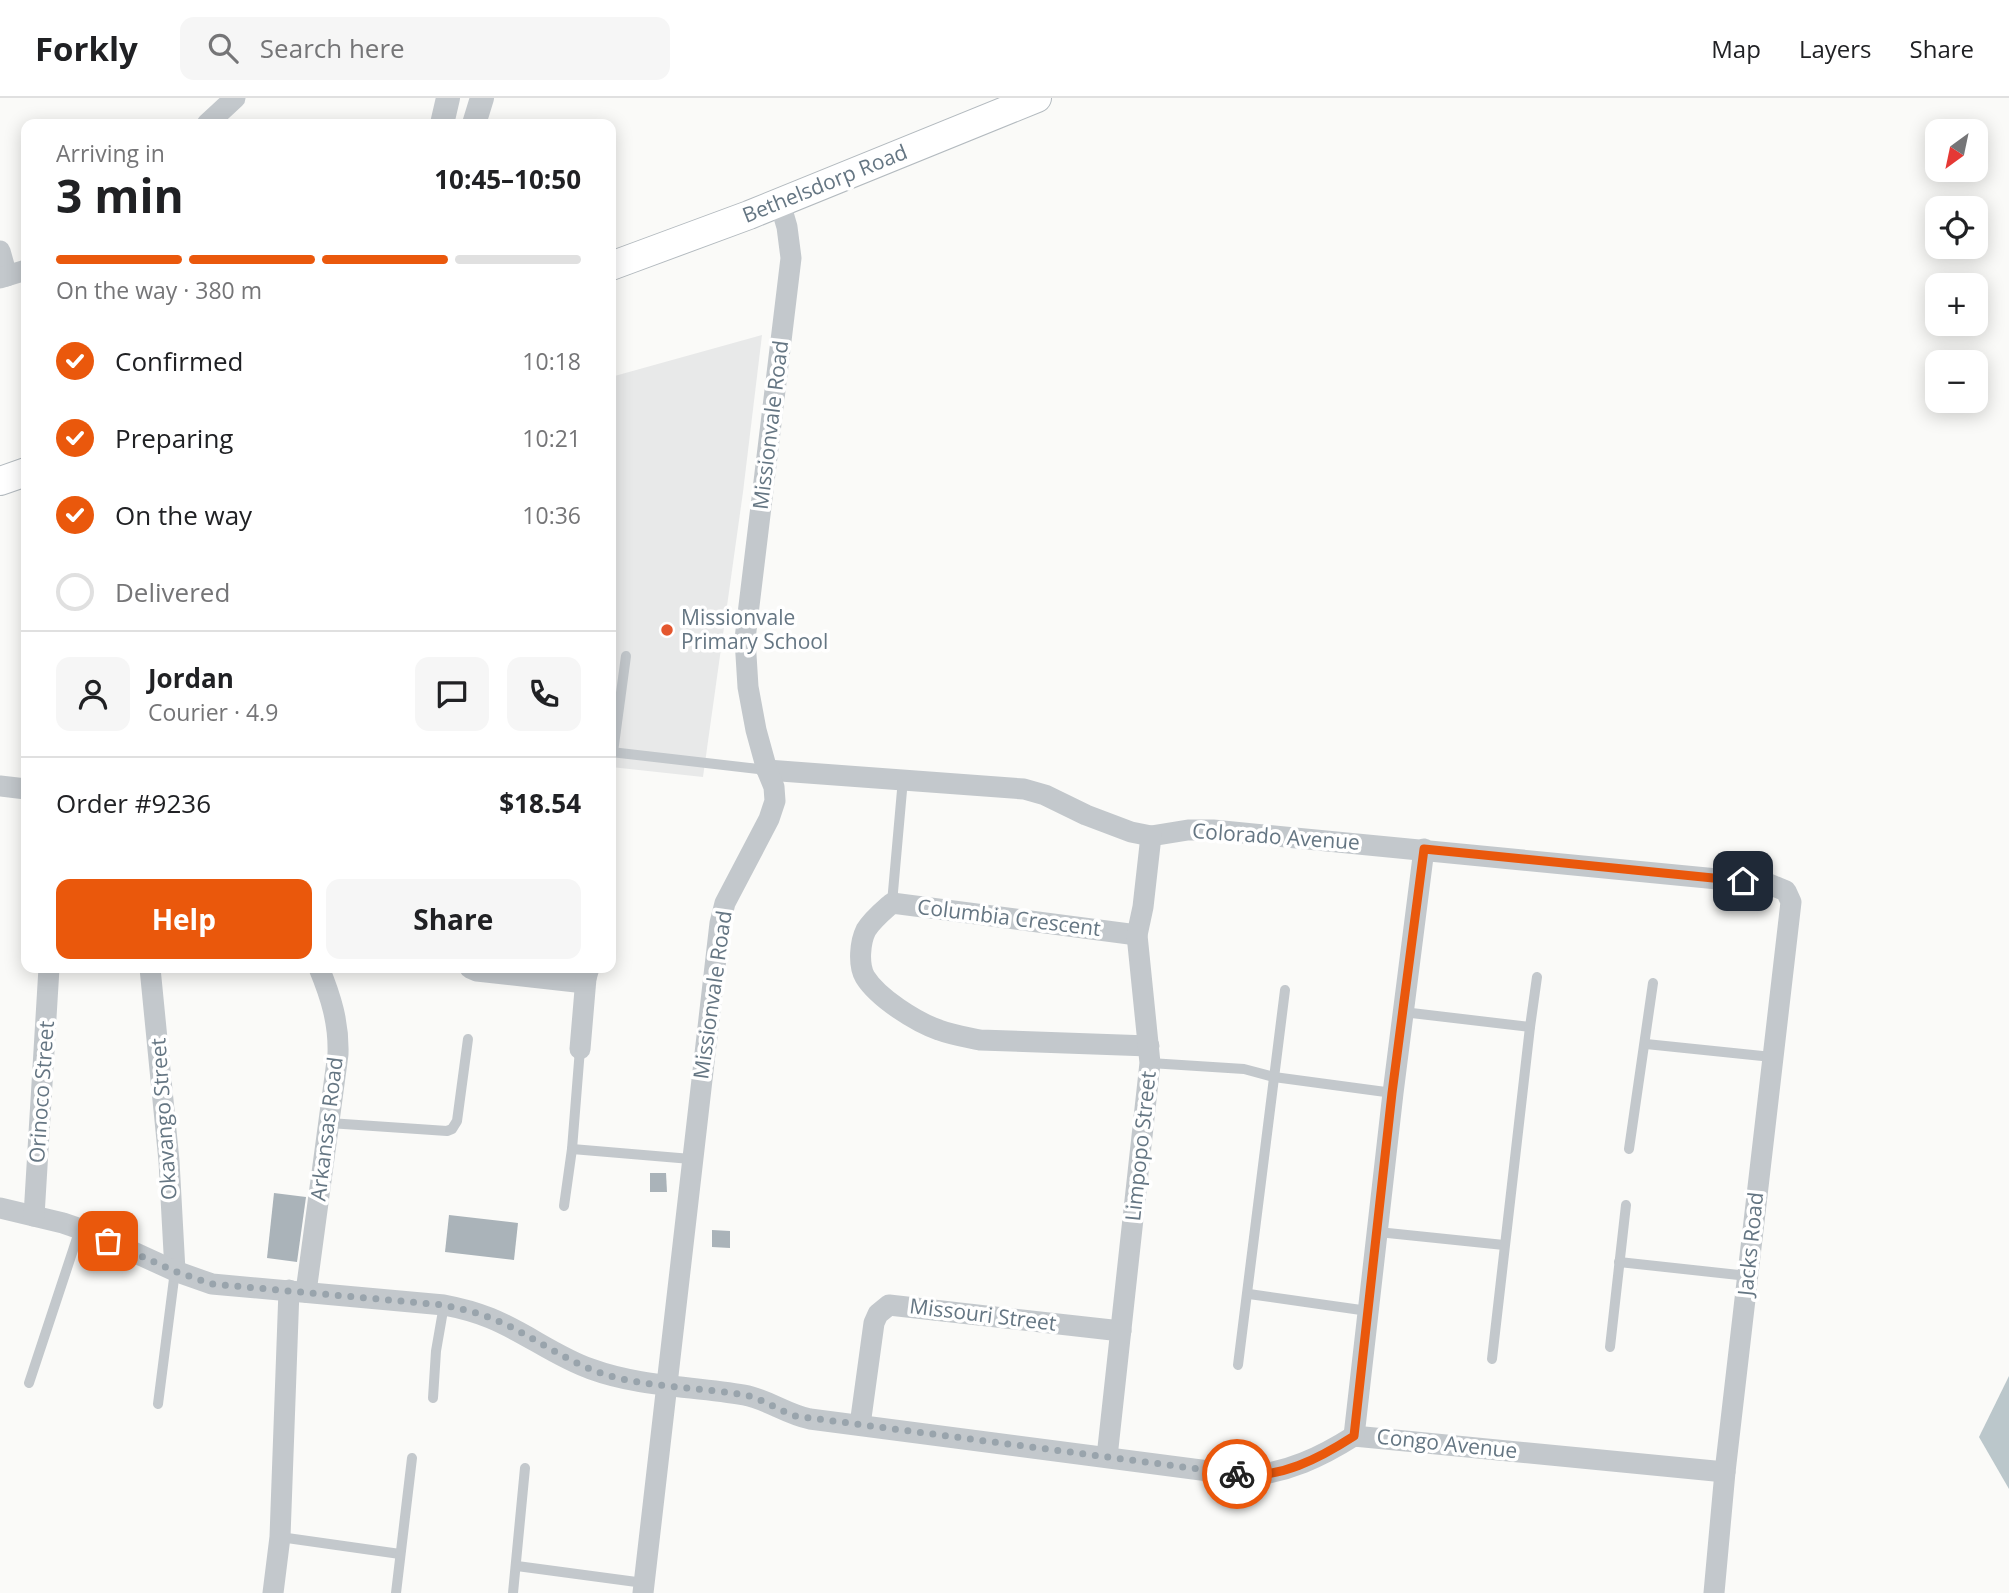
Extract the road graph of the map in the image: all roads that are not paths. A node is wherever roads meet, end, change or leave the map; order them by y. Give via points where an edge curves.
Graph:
1 (234, 98) edge
2 (448, 98) edge
3 (482, 98) edge
4 (1037, 98) edge
5 (212, 119) edge
6 (443, 119) edge
7 (476, 119) edge
8 (780, 203) junction
9 (0, 251) edge
10 (616, 264) edge
11 (11, 275) edge
12 (21, 473) edge
13 (0, 481) edge
14 (626, 656) dead end
15 (616, 725) edge
16 (616, 752) edge
17 (766, 770) junction
18 (903, 779) junction
19 (0, 786) edge
20 (21, 788) edge
21 (1151, 836) junction
22 (1424, 849) junction
23 (1789, 895) joint
24 (892, 903) junction
25 (1137, 935) junction
26 (49, 973) edge
27 (150, 973) edge
28 (320, 973) edge
29 (495, 973) edge
30 (588, 973) edge
31 (1537, 977) dead end
32 (1653, 983) dead end
33 (1284, 990) dead end
34 (1403, 1012) junction
35 (1530, 1027) junction
36 (468, 1039) dead end
37 (1646, 1044) junction
38 (580, 1049) joint
39 (1150, 1055) junction
40 (1772, 1057) junction
41 (1274, 1077) junction
42 (1392, 1093) junction
43 (329, 1123) junction
44 (572, 1149) junction
45 (1629, 1149) dead end
46 (691, 1159) junction
47 (1626, 1205) dead end
48 (564, 1206) dead end
49 (0, 1208) edge
50 (34, 1216) junction
51 (80, 1229) junction
52 (1378, 1232) junction
53 (1504, 1244) junction
54 (1619, 1262) junction
55 (174, 1271) junction
56 (1748, 1276) junction
57 (298, 1291) junction
58 (1249, 1294) junction
59 (444, 1305) junction
60 (1368, 1311) junction
61 (1121, 1331) junction
62 (1610, 1347) dead end
63 (1492, 1359) dead end
64 (1238, 1365) dead end
65 (29, 1383) dead end
66 (667, 1386) junction
67 (433, 1398) dead end
68 (158, 1404) dead end
69 (860, 1425) junction
70 (1354, 1436) junction
71 (1107, 1457) junction
72 (412, 1458) dead end
73 (524, 1468) dead end
74 (1725, 1472) junction
75 (280, 1536) junction
76 (400, 1554) junction
77 (517, 1566) junction
78 (643, 1588) edge
79 (273, 1593) edge
80 (396, 1593) edge
81 (513, 1593) edge
82 (1714, 1593) edge

1 - 5 street
2 - 6 street
3 - 7 street
4 - 8 main road, Bethelsdorp Road
8 - 10 main road, Bethelsdorp Road
8 - 17 street, Missionvale Road via 791,258 745,639 748,687
9 - 11 street
12 - 13 main road
14 - 15 lane
16 - 17 lane
17 - 18 street, Colorado Avenue
17 - 46 street, Missionvale Road via 775,801 725,903 720,923
18 - 21 street, Colorado Avenue via 1024,789 1112,826
18 - 24 lane
19 - 20 street
21 - 22 street, Colorado Avenue via 1213,830
21 - 25 street, Limpopo Street
22 - 23 street, Colorado Avenue via 1769,884
22 - 34 street
23 - 40 street, Jacks Road
24 - 25 street, Columbia Crescent
24 - 39 street, Columbia Crescent via 867,929 862,968 879,992 916,1020 980,1040
25 - 39 street, Limpopo Street
26 - 50 street, Orinoco Street
27 - 55 street, Okavango Street via 169,1161
28 - 43 street, Arkansas Road via 338,1031
29 - 30 street via 576,982
30 - 38 street
31 - 35 lane
32 - 37 lane
33 - 41 lane
34 - 35 lane
34 - 42 street
35 - 53 lane
36 - 43 lane via 457,1121 452,1129
37 - 40 lane
37 - 45 lane
38 - 44 lane
39 - 41 lane
39 - 61 street, Limpopo Street
40 - 56 street, Jacks Road
41 - 42 lane
41 - 58 lane
42 - 52 street
43 - 57 street, Arkansas Road
44 - 46 lane
44 - 48 lane
46 - 66 street, Missionvale Road
47 - 54 lane
49 - 50 street, Congo Avenue
50 - 51 street, Congo Avenue
51 - 55 street, Congo Avenue
51 - 65 lane
52 - 53 lane
52 - 60 street
53 - 63 lane
54 - 56 lane
54 - 62 lane
55 - 57 street, Congo Avenue via 212,1284
55 - 68 lane
56 - 74 street, Jacks Road
57 - 59 street, Congo Avenue
57 - 75 street, Arkansas Road
58 - 60 lane
58 - 64 lane
59 - 66 street, Congo Avenue via 492,1318 587,1368
59 - 67 lane
60 - 70 street
61 - 69 street, Missouri Street via 889,1305 874,1323
61 - 71 street, Limpopo Street
66 - 69 street, Congo Avenue via 746,1395 795,1416
66 - 78 street, Missionvale Road
69 - 71 street, Congo Avenue
70 - 71 street, Congo Avenue via 1302,1464 1247,1476
70 - 74 street, Congo Avenue
72 - 76 lane
73 - 77 lane
74 - 82 street, Jacks Road
75 - 76 lane
75 - 79 street, Arkansas Road
76 - 80 lane
77 - 78 lane
77 - 81 lane

